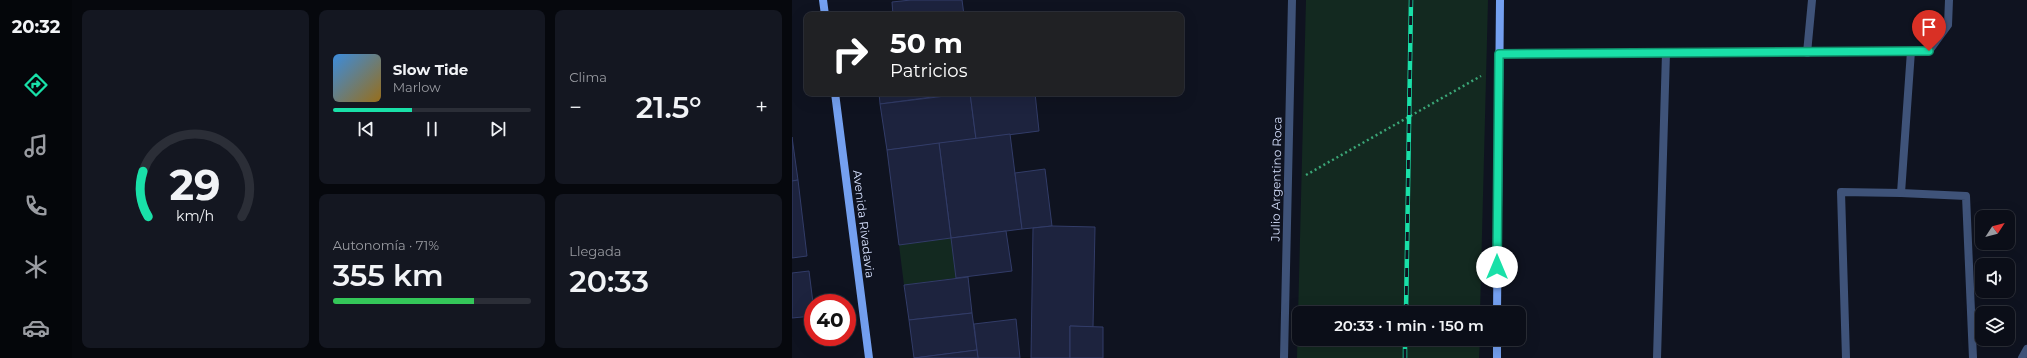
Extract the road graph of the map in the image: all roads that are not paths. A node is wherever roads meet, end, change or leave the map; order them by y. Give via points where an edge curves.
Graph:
1 (823, 0) edge
2 (1292, 0) edge
3 (1500, 0) edge
4 (1812, 0) edge
5 (1949, 0) edge
6 (825, 12) edge
7 (1911, 51) junction
8 (1666, 53) junction
9 (1807, 53) junction
10 (1499, 54) junction
11 (835, 96) edge
12 (1901, 193) junction
13 (1497, 306) edge
14 (1497, 346) edge
15 (2027, 349) edge
16 (869, 358) edge
17 (1284, 358) edge
18 (1497, 358) edge
19 (1657, 358) edge
20 (1846, 358) edge
21 (1973, 358) edge
22 (2022, 358) edge

1 - 6 street
2 - 17 street, Julio Argentino Roca
3 - 10 street
4 - 9 street
5 - 7 street via 1948,25 1929,51
7 - 9 street
7 - 12 street
8 - 9 street
8 - 10 street
8 - 19 street
10 - 13 street
11 - 16 street, Avenida Rivadavia
12 - 20 street via 1841,192
12 - 21 street via 1966,196
14 - 18 street
15 - 22 street

